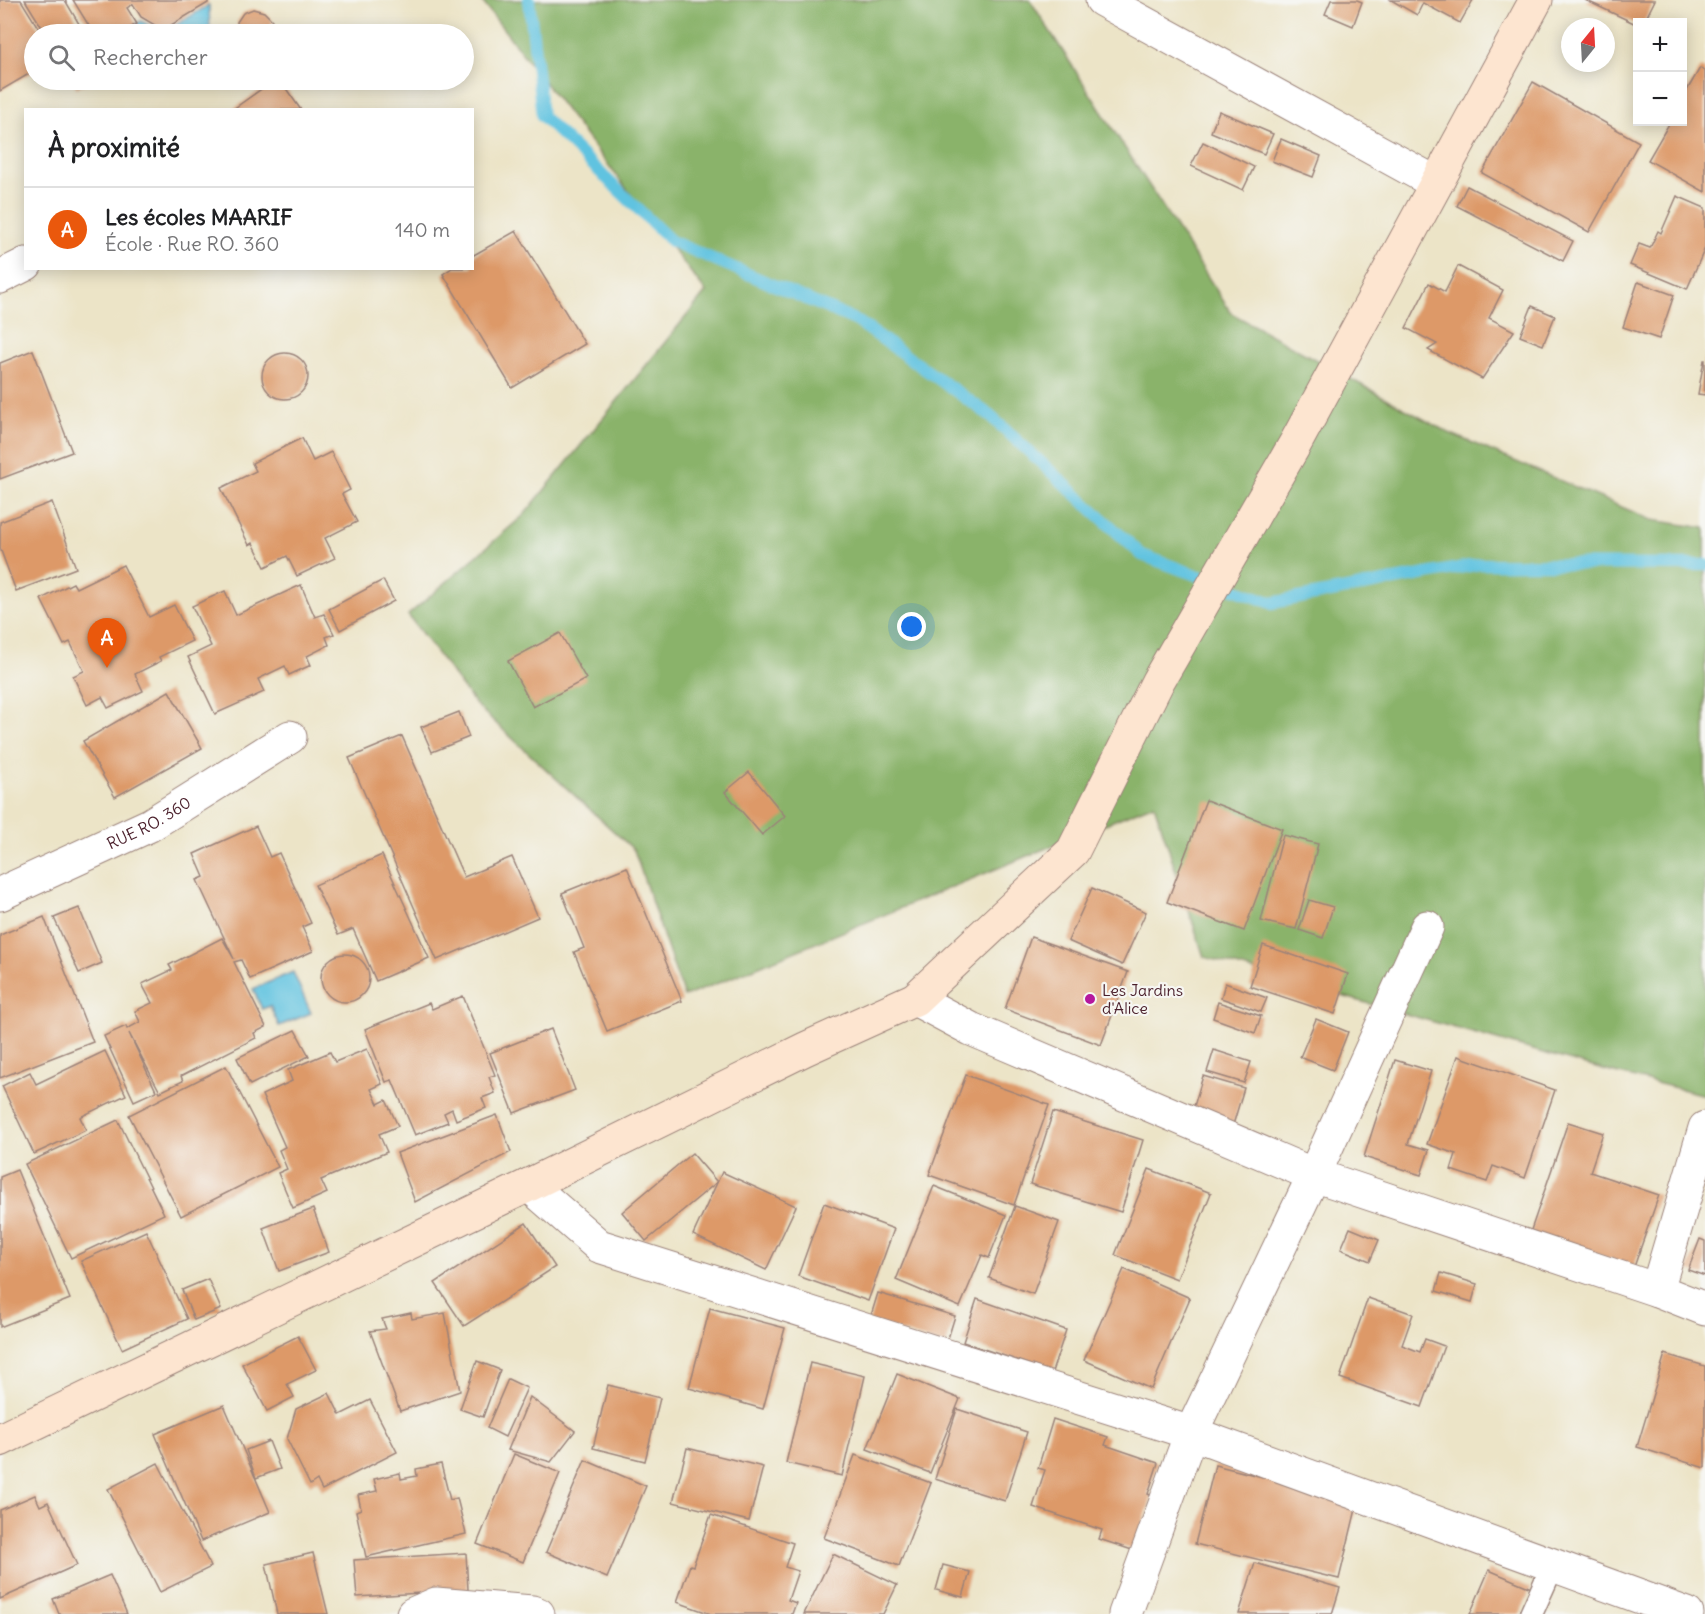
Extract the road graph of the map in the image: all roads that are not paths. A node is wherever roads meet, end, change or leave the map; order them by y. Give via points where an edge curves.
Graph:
1 (1102, 0) edge
2 (1536, 0) edge
3 (1436, 183) junction
4 (24, 265) edge
5 (0, 277) edge
6 (290, 737) dead end
7 (0, 894) edge
8 (1427, 927) dead end
9 (915, 999) junction
10 (1705, 1128) edge
11 (1314, 1175) junction
12 (529, 1185) junction
13 (1657, 1290) junction
14 (1705, 1309) edge
15 (1191, 1433) junction
16 (0, 1440) edge
17 (1553, 1565) junction
18 (413, 1614) edge
19 (538, 1614) edge
20 (1125, 1614) edge
21 (1531, 1614) edge
22 (1687, 1614) edge

1 - 3 street
2 - 3 street
3 - 9 street via 1295,444 1158,681 1073,851
4 - 5 street
6 - 7 street, RUE RO. 360 via 150,825
8 - 11 street
9 - 11 street via 970,1029
9 - 12 street
10 - 13 street
11 - 13 street
11 - 15 street
12 - 15 street via 598,1246
12 - 16 street
13 - 14 street
15 - 17 street
15 - 20 street
17 - 21 lane
17 - 22 street
18 - 19 street via 436,1604

